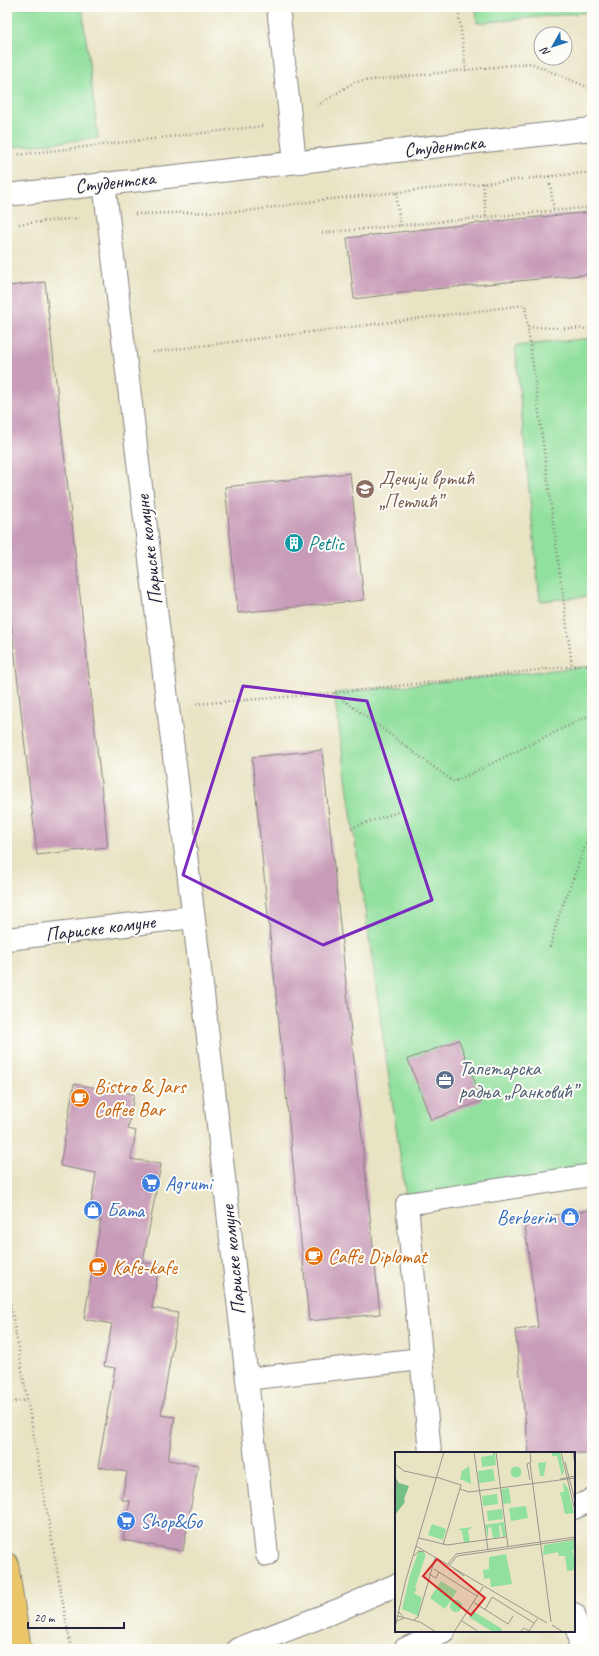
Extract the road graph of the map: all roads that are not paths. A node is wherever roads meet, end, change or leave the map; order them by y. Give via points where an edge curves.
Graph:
1 (278, 7) edge
2 (592, 129) edge
3 (296, 162) junction
4 (104, 183) junction
5 (7, 195) edge
6 (194, 917) junction
7 (7, 939) edge
8 (592, 1175) edge
9 (420, 1359) junction
10 (247, 1379) junction
11 (430, 1452) edge
12 (592, 1500) edge
13 (575, 1508) edge
14 (267, 1555) dead end
15 (7, 1564) edge
16 (395, 1585) edge
17 (575, 1619) edge
18 (442, 1632) edge
19 (270, 1643) edge
20 (20, 1649) edge
21 (238, 1649) edge
22 (405, 1649) edge
23 (581, 1649) edge

1 - 3 street
2 - 3 street, Студентска
3 - 4 street, Студентска
4 - 5 street, Студентска
4 - 6 street, Париске комуне
6 - 7 street, Париске комуне
6 - 10 street, Париске комуне
8 - 9 street via 407,1204
9 - 10 street
9 - 11 street
10 - 14 street, Париске комуне
12 - 13 street
15 - 20 main road
16 - 19 street
17 - 23 street
18 - 22 street
19 - 21 street

